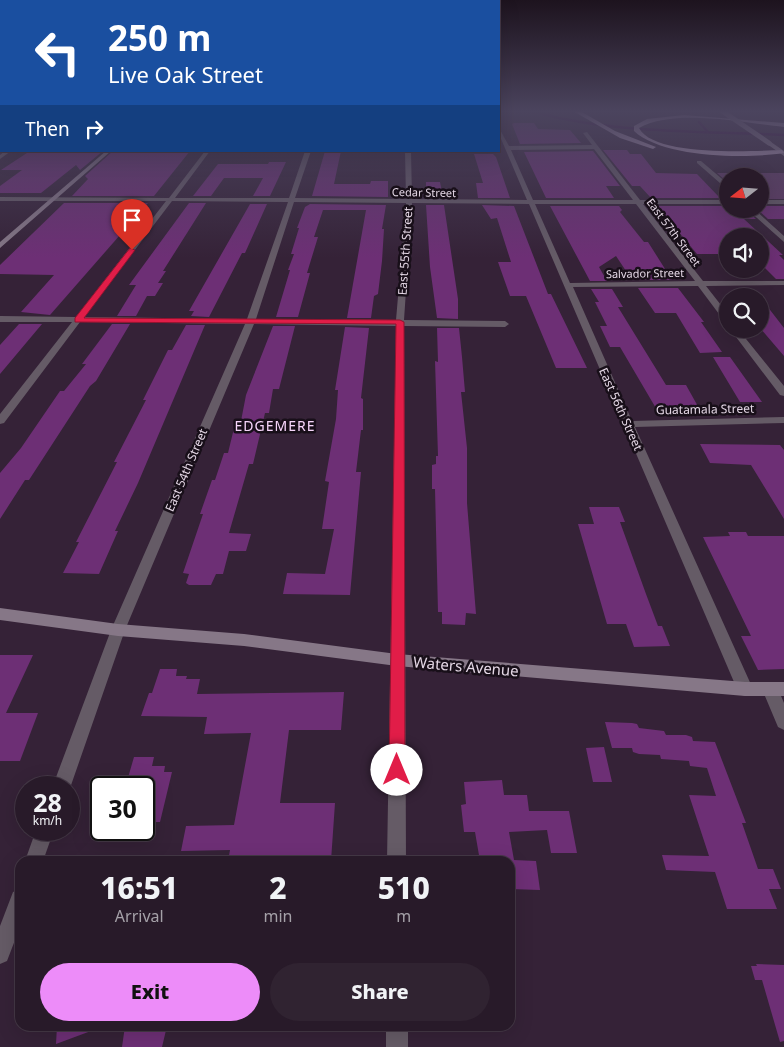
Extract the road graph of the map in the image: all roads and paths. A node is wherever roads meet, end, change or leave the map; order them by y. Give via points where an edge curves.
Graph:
1 (99, 160) edge
2 (201, 160) edge
3 (305, 160) edge
4 (408, 160) edge
5 (513, 160) edge
6 (604, 160) edge
7 (699, 162) dead end
8 (719, 180) edge
9 (0, 198) edge
10 (54, 199) junction
11 (170, 199) junction
12 (292, 199) junction
13 (409, 202) junction
14 (533, 202) junction
15 (638, 202) junction
16 (719, 202) edge
17 (769, 202) edge
18 (784, 202) edge
19 (760, 218) edge
20 (784, 240) edge
21 (0, 246) edge
22 (699, 283) junction
23 (784, 283) edge
24 (567, 284) junction
25 (719, 309) edge
26 (0, 319) edge
27 (78, 320) junction
28 (250, 320) junction
29 (400, 322) junction
30 (505, 324) dead end
31 (741, 338) edge
32 (784, 393) edge
33 (0, 420) edge
34 (784, 420) edge
35 (628, 424) junction
36 (0, 614) edge
37 (118, 630) junction
38 (396, 660) junction
39 (777, 689) edge
40 (745, 690) junction
41 (784, 722) edge
42 (65, 776) edge
43 (41, 841) edge
44 (36, 856) edge
45 (397, 856) edge
46 (15, 913) edge
47 (0, 954) edge
48 (397, 1031) edge
49 (397, 1047) edge

1 - 10 main road
2 - 11 street
3 - 12 street, East 54th Street
4 - 13 street, East 55th Street
5 - 14 street, East 56th Street
6 - 15 street, East 57th Street
7 - 8 street
9 - 10 street, Cedar Street
10 - 11 street, Cedar Street
10 - 21 main road
11 - 12 street, Cedar Street
11 - 27 street
12 - 13 street, Cedar Street
12 - 28 street, East 54th Street
13 - 14 street, Cedar Street
13 - 29 street, East 55th Street
14 - 15 street, Cedar Street
14 - 24 street, East 56th Street
15 - 16 street, Cedar Street
15 - 22 street, East 57th Street
17 - 18 street
19 - 20 street
22 - 23 street, Salvador Street
22 - 24 street, Salvador Street
22 - 25 street, East 57th Street
24 - 35 street, East 56th Street
26 - 27 street
27 - 28 street
27 - 33 street
28 - 29 street
28 - 37 street, East 54th Street
29 - 30 street
29 - 38 street, East 55th Street
31 - 32 street
34 - 35 street, Guatamala Street
35 - 40 street, East 56th Street
36 - 37 main road, Waters Avenue
37 - 38 main road, Waters Avenue via 244,640
37 - 42 street, East 54th Street
38 - 40 main road, Waters Avenue
38 - 45 street, East 55th Street
39 - 40 main road, Waters Avenue
39 - 41 street
43 - 44 street
46 - 47 street
48 - 49 street

